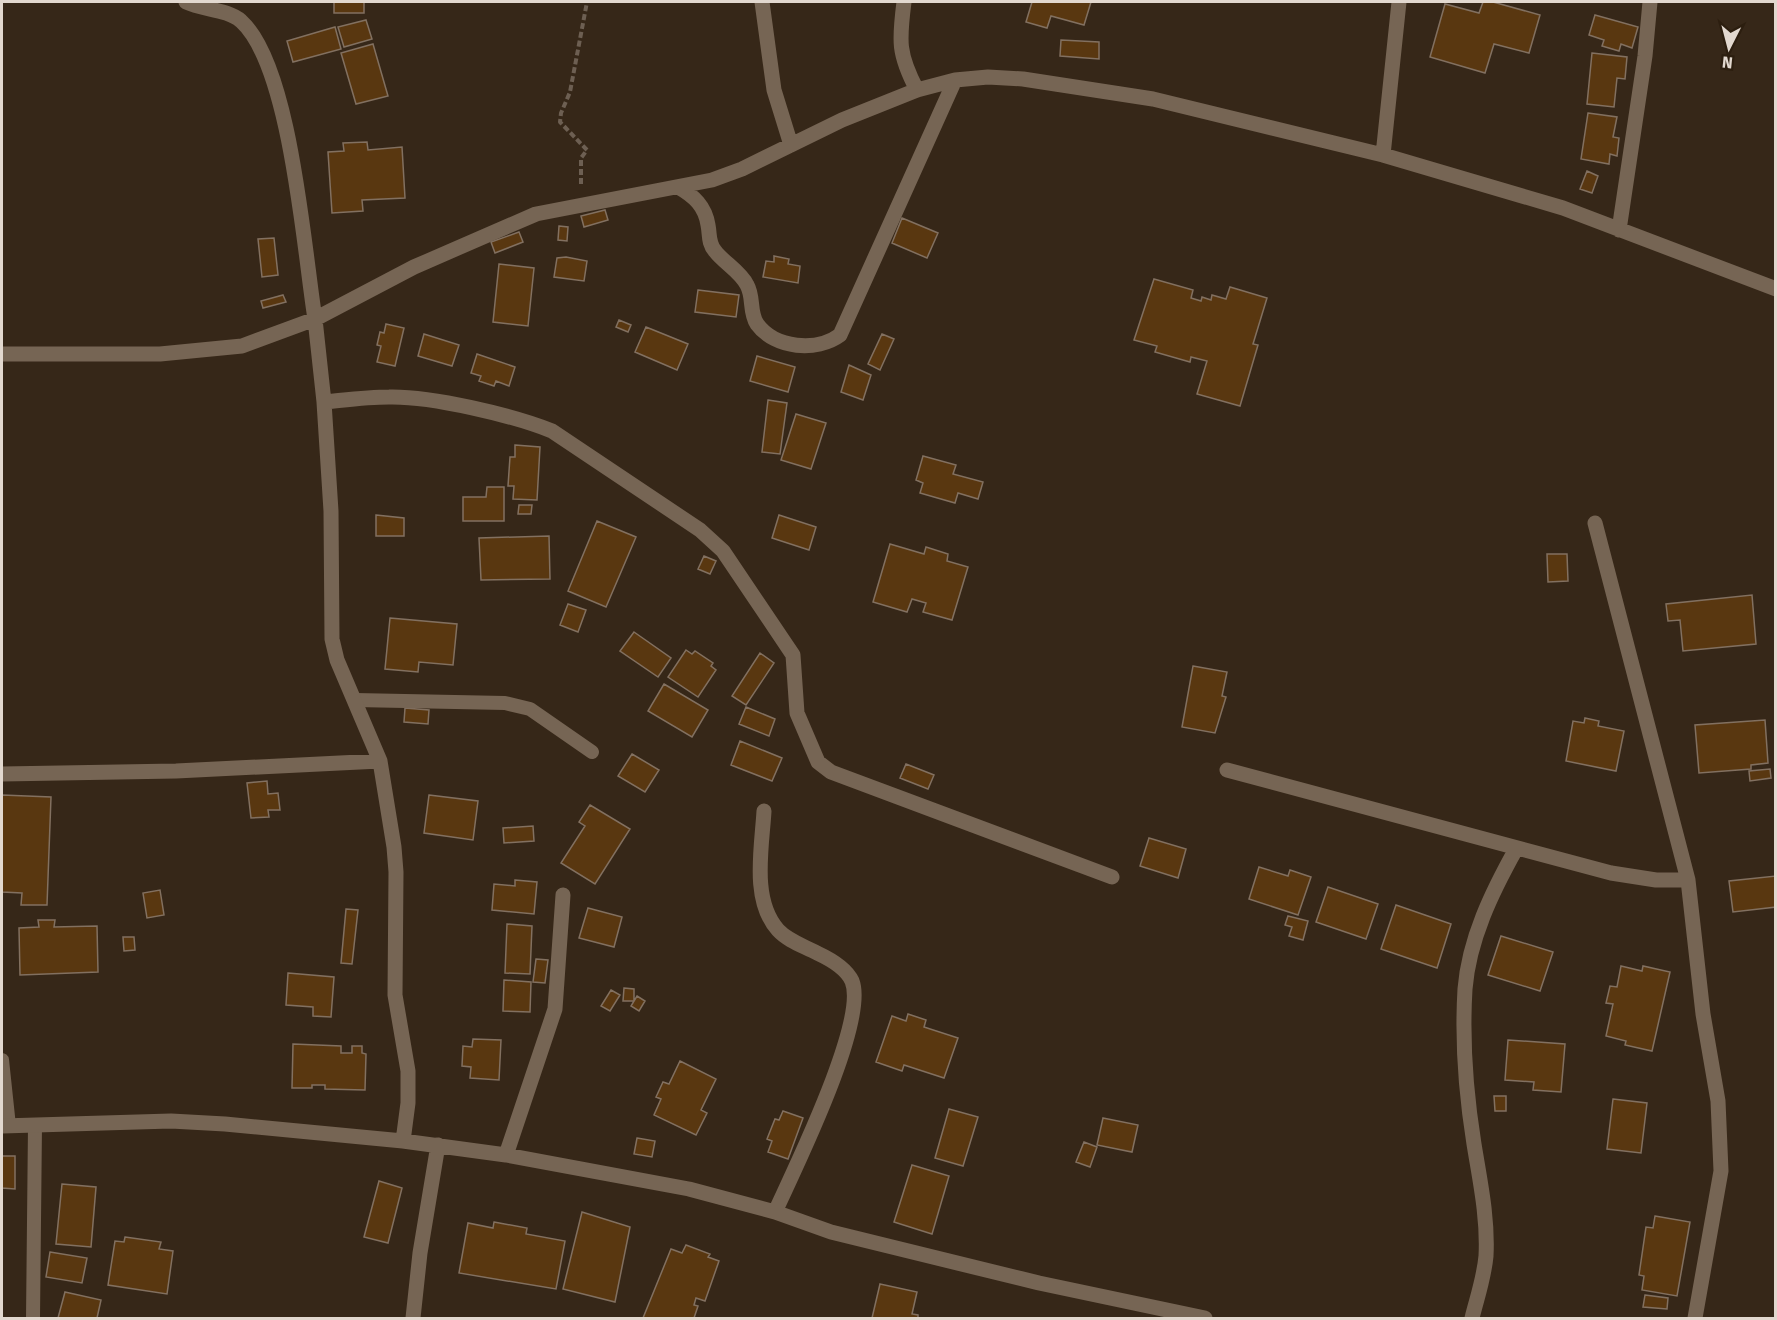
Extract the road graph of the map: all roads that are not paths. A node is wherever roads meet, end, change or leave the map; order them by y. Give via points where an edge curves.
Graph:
1 (186, 2) edge
2 (762, 2) edge
3 (904, 2) edge
4 (1399, 2) edge
5 (1650, 2) edge
6 (955, 80) junction
7 (916, 90) junction
8 (791, 145) junction
9 (1383, 155) junction
10 (678, 187) junction
11 (1619, 230) junction
12 (1776, 289) edge
13 (315, 319) junction
14 (2, 354) edge
15 (324, 402) junction
16 (1595, 523) dead end
17 (355, 700) junction
18 (592, 752) dead end
19 (380, 761) junction
20 (1227, 770) dead end
21 (2, 774) edge
22 (764, 811) dead end
23 (1516, 849) junction
24 (1112, 878) dead end
25 (1688, 880) junction
26 (563, 895) dead end
27 (2, 1060) edge
28 (36, 1125) junction
29 (5, 1126) edge
30 (403, 1141) junction
31 (438, 1145) junction
32 (506, 1155) junction
33 (775, 1212) junction
34 (33, 1318) edge
35 (413, 1318) edge
36 (1204, 1318) edge
37 (1472, 1318) edge
38 (1695, 1318) edge

1 - 13 street via 240,19 273,79 292,158
2 - 8 street via 774,90
3 - 7 street via 900,36 903,63
4 - 9 street
5 - 11 street
6 - 7 street
6 - 9 street via 1023,79 1153,99
6 - 10 street via 840,335 829,343 800,346 762,329 751,310 748,285 714,250 703,210 694,196
7 - 8 street
8 - 10 street via 712,180
9 - 11 street via 1563,208
10 - 13 street via 536,214 414,267
11 - 12 street
13 - 14 street via 242,346 160,354
13 - 15 street
15 - 17 street via 331,511 332,639
15 - 24 street via 418,399 552,431 700,530 723,551 793,655 797,713 818,762 831,772
16 - 25 street
17 - 18 lane via 504,703 530,709
17 - 19 street
19 - 21 street
19 - 30 street via 396,872 395,995 408,1071
20 - 23 street
22 - 33 street via 761,883 769,916 778,930 793,941 840,966 851,981 855,998 846,1038
23 - 25 street via 1611,873
23 - 37 street via 1491,894 1477,932 1465,987 1468,1092 1486,1212 1486,1257
25 - 38 street via 1703,1014 1718,1101 1721,1171
26 - 32 street via 555,1010
27 - 29 lane
28 - 29 street
28 - 30 street via 171,1121
28 - 34 lane
30 - 31 street
31 - 32 street
31 - 35 street
32 - 33 street via 658,1183
33 - 36 street via 831,1232 913,1253

